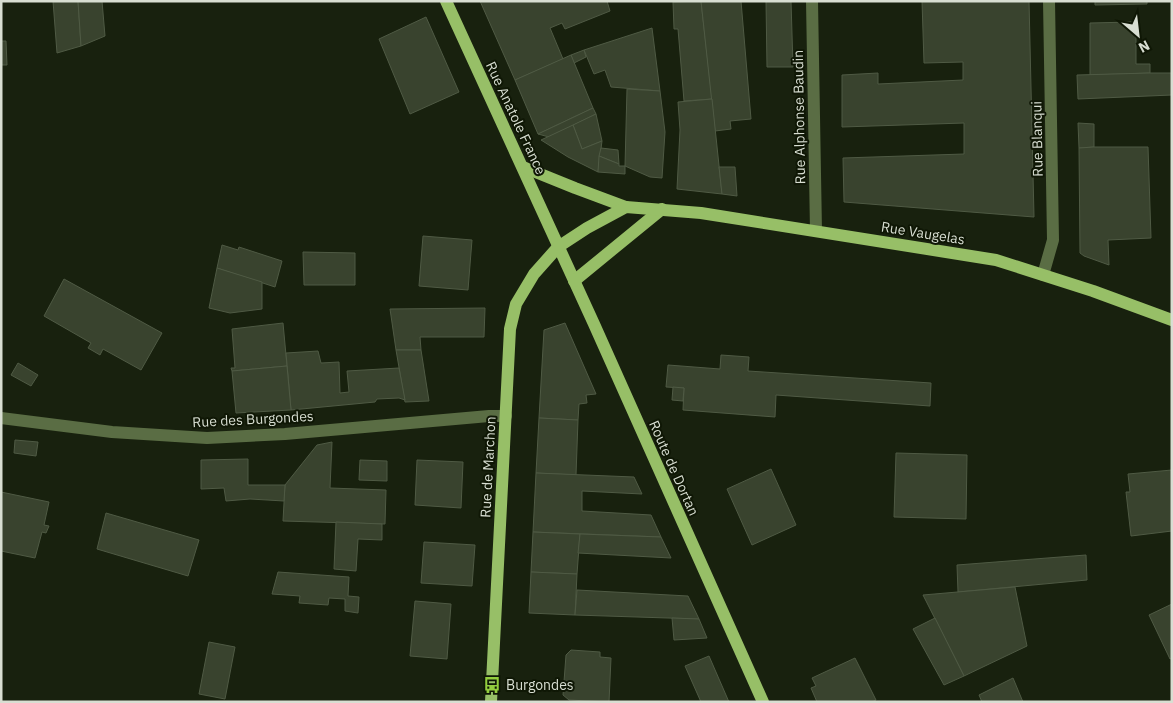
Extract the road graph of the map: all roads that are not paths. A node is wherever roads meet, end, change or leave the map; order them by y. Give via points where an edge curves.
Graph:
1 (446, 1) edge
2 (812, 1) edge
3 (1049, 1) edge
4 (523, 167) junction
5 (626, 207) junction
6 (662, 209) junction
7 (816, 231) junction
8 (558, 247) junction
9 (1043, 275) junction
10 (574, 280) junction
11 (1172, 320) edge
12 (506, 416) junction
13 (1, 418) edge
14 (491, 702) edge
15 (763, 702) edge

1 - 4 main road, Rue Anatole France
2 - 7 street, Rue Alphonse Baudin
3 - 9 street, Rue Blanqui via 1053,240
4 - 5 main road, Rue Vaugelas
4 - 8 main road, Rue Anatole France
5 - 6 main road, Rue Vaugelas
5 - 8 main road
6 - 7 main road, Rue Vaugelas
6 - 10 main road
7 - 9 main road, Rue Vaugelas via 996,260
8 - 10 main road, Route de Dortan
8 - 12 main road, Rue de Marchon via 534,274 516,304 510,329
9 - 11 main road, Rue Vaugelas
10 - 15 main road, Route de Dortan
12 - 13 street, Rue des Burgondes via 208,438 112,432
12 - 14 main road, Rue de Marchon

